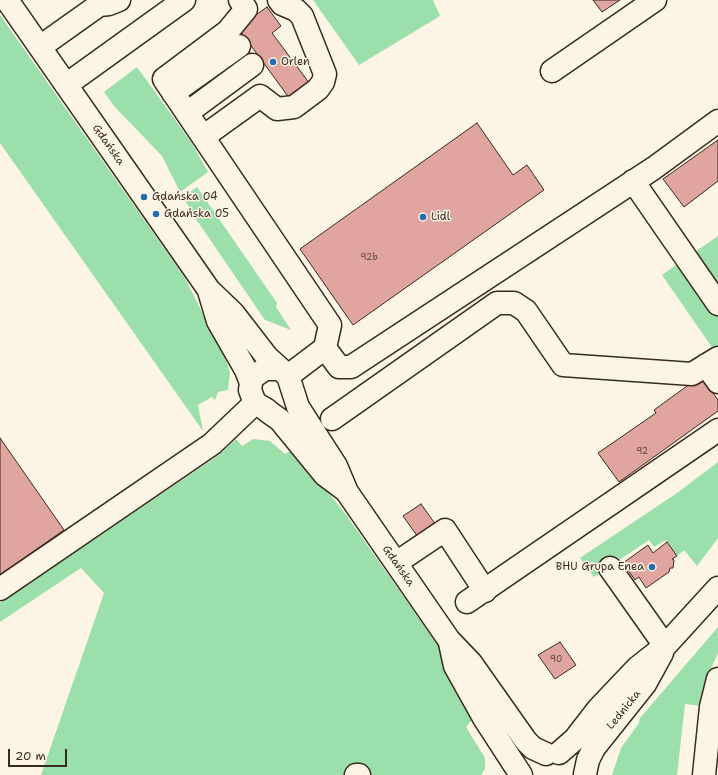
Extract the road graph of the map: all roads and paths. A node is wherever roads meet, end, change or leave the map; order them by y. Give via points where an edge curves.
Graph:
1 (7, 0) edge
2 (184, 0) edge
3 (279, 0) edge
4 (655, 0) edge
5 (105, 2) edge
6 (249, 3) edge
7 (233, 39) junction
8 (40, 47) junction
9 (252, 65) junction
10 (552, 71) dead end
11 (66, 85) junction
12 (260, 96) junction
13 (187, 113) junction
14 (718, 121) edge
15 (203, 137) junction
16 (632, 181) junction
17 (209, 290) junction
18 (718, 304) edge
19 (325, 348) junction
20 (714, 368) edge
21 (287, 379) junction
22 (257, 399) junction
23 (332, 419) dead end
24 (718, 430) edge
25 (347, 492) junction
26 (396, 562) junction
27 (610, 568) dead end
28 (718, 588) edge
29 (0, 589) edge
30 (449, 640) junction
31 (665, 646) junction
32 (718, 679) edge
33 (553, 753) junction
34 (522, 775) edge
35 (586, 775) edge
36 (704, 775) edge

1 - 8 street, Gdańska
2 - 11 street
3 - 12 street via 302,16 325,74 318,89 294,107 277,108
4 - 10 street
5 - 8 street
6 - 7 street
7 - 9 street
7 - 13 street via 164,79
8 - 11 street, Gdańska
9 - 12 street via 264,82 265,89
9 - 13 street
11 - 17 street, Gdańska
12 - 15 street
13 - 15 street
14 - 16 street
15 - 19 street via 330,325
16 - 18 street
16 - 19 street via 351,368 339,367
17 - 21 street, Gdańska via 233,313
17 - 22 street, Gdańska via 218,321 246,370
19 - 21 street
20 - 23 street via 692,374 563,365 526,311 514,303 497,304
21 - 22 street via 286,405 274,410
21 - 22 street via 265,369 253,377
21 - 25 street, Gdańska via 298,407 336,466
22 - 25 street, Gdańska via 280,420 325,475
22 - 29 street via 212,444
24 - 26 street via 476,597 444,530
25 - 26 street, Gdańska
26 - 30 street, Gdańska
27 - 31 street
28 - 31 street, Lednicka
30 - 33 street, Gdańska via 471,663 526,741 534,748
30 - 34 street, Gdańska via 456,666 484,718
31 - 33 street, Lednicka via 637,668 599,708 575,739
31 - 35 street, Lednicka via 645,684 594,748 588,760
32 - 36 street via 711,707
33 - 34 street, Lednicka via 533,761
33 - 35 street, Gdańska via 575,760

